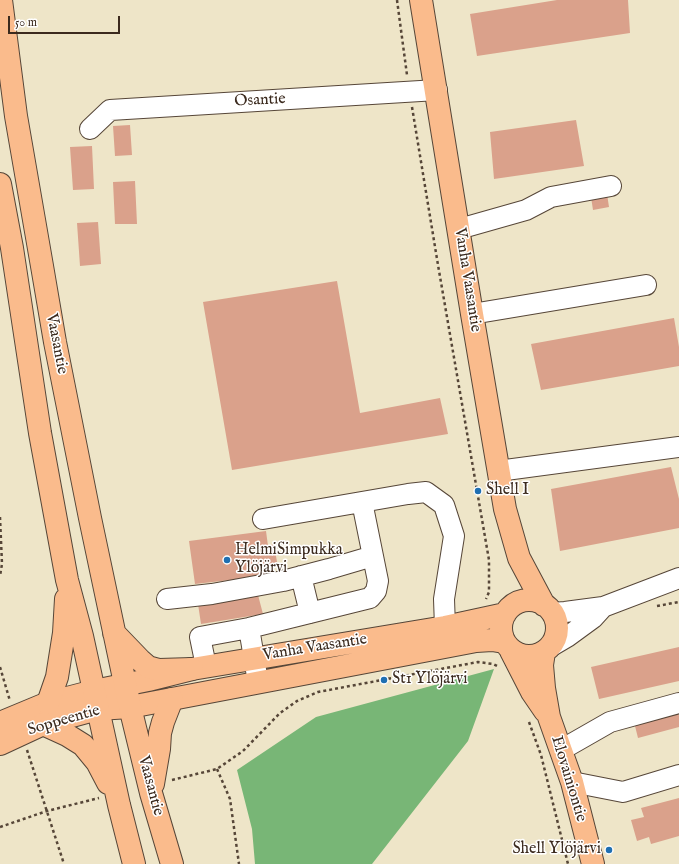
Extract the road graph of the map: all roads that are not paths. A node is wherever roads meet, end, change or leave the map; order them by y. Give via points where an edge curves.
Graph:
1 (1, 0) edge
2 (421, 0) edge
3 (437, 90) junction
4 (90, 128) dead end
5 (0, 184) edge
6 (610, 186) dead end
7 (459, 229) junction
8 (646, 285) dead end
9 (472, 314) junction
10 (679, 447) edge
11 (498, 471) junction
12 (362, 502) junction
13 (262, 519) dead end
14 (373, 556) junction
15 (519, 558) junction
16 (301, 576) junction
17 (679, 578) edge
18 (67, 580) junction
19 (167, 599) dead end
20 (603, 607) junction
21 (510, 609) junction
22 (548, 609) junction
23 (310, 613) junction
24 (249, 628) junction
25 (474, 631) junction
26 (114, 633) junction
27 (446, 636) junction
28 (547, 649) junction
29 (507, 654) junction
30 (254, 658) junction
31 (199, 668) junction
32 (258, 682) junction
33 (125, 685) junction
34 (172, 699) junction
35 (96, 700) junction
36 (48, 703) junction
37 (679, 703) edge
38 (130, 707) junction
39 (6, 715) edge
40 (539, 718) junction
41 (42, 724) junction
42 (0, 744) edge
43 (561, 750) junction
44 (679, 775) edge
45 (572, 782) junction
46 (152, 793) junction
47 (109, 801) junction
48 (134, 864) edge
49 (172, 864) edge
50 (593, 864) edge

1 - 26 main road, Vaasantie via 16,116 55,342
2 - 3 main road, Vanha Vaasantie
3 - 4 street, Osantie via 110,110
3 - 7 main road, Vanha Vaasantie
5 - 18 main road, Vaasantie via 40,433
6 - 7 street via 550,196 526,210
7 - 9 main road, Vanha Vaasantie
8 - 9 street
9 - 11 main road, Vanha Vaasantie
10 - 11 street
11 - 15 main road, Vanha Vaasantie via 505,510
12 - 13 street
12 - 14 street
12 - 27 street via 426,492 444,505 454,536 444,599
14 - 16 street
14 - 23 street via 378,581 376,591 370,598
15 - 21 main road, Vanha Vaasantie via 518,592
15 - 22 main road, Vanha Vaasantie
16 - 19 street via 212,594
16 - 23 street
17 - 20 street
18 - 35 main road, Vaasantie
18 - 36 main road via 64,633 57,677
20 - 22 street via 565,612
20 - 28 street via 593,618
21 - 22 main road via 521,601 528,600
21 - 25 main road, Vanha Vaasantie
21 - 29 main road via 502,620 501,628
22 - 28 main road via 556,620 557,627 556,636
23 - 24 street
24 - 30 street
24 - 31 street via 200,637
25 - 27 main road, Vanha Vaasantie
25 - 29 main road, Vanha Vaasantie via 492,640
26 - 31 main road via 148,667 159,670
26 - 33 main road, Vaasantie
27 - 30 main road, Vanha Vaasantie
27 - 32 main road, Vanha Vaasantie
28 - 29 main road via 530,657
28 - 40 main road, Elovainiontie via 542,665 544,688
29 - 40 main road, Elovainiontie via 532,692
30 - 31 main road, Vanha Vaasantie
30 - 32 street
31 - 33 main road, Vanha Vaasantie
32 - 34 main road, Vanha Vaasantie
33 - 35 main road, Soppeentie
33 - 38 main road, Vaasantie
34 - 38 main road, Vanha Vaasantie
34 - 46 main road via 160,733
35 - 36 main road, Soppeentie
35 - 38 main road, Soppeentie
35 - 41 main road, Soppeentie
35 - 47 main road, Vaasantie
36 - 39 main road, Soppeentie
37 - 43 street via 610,722
38 - 46 main road, Vaasantie
40 - 43 main road, Elovainiontie
41 - 42 main road, Soppeentie
41 - 47 main road via 82,745 97,762
43 - 45 main road, Elovainiontie
44 - 45 street via 623,792
45 - 50 main road, Elovainiontie
46 - 49 main road, Vaasantie
47 - 48 main road, Vaasantie

